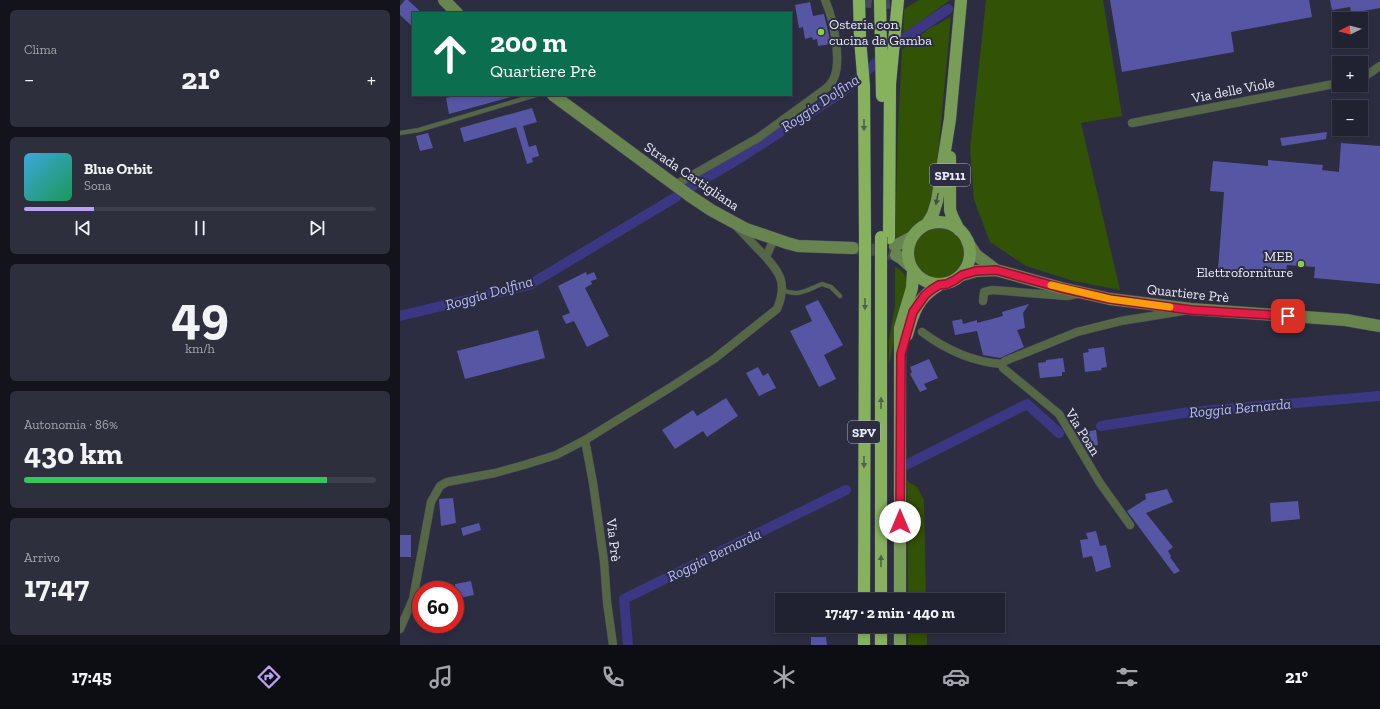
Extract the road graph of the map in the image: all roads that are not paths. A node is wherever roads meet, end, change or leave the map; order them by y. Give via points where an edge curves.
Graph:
1 (444, 0) edge
2 (825, 0) edge
3 (859, 0) edge
4 (880, 0) edge
5 (898, 0) edge
6 (961, 0) edge
7 (456, 12) edge
8 (1380, 66) edge
9 (1368, 74) edge
10 (1332, 84) edge
11 (533, 96) edge
12 (554, 96) edge
13 (950, 119) junction
14 (1132, 123) dead end
15 (400, 133) edge
16 (675, 185) junction
17 (732, 222) junction
18 (927, 224) junction
19 (959, 230) junction
20 (912, 237) junction
21 (774, 239) junction
22 (967, 241) junction
23 (853, 248) tunnel mouth
24 (766, 257) junction
25 (884, 265) junction
26 (911, 269) junction
27 (996, 270) junction
28 (962, 275) junction
29 (939, 285) junction
30 (782, 290) junction
31 (1080, 292) junction
32 (840, 296) dead end
33 (983, 301) dead end
34 (1191, 310) junction
35 (1380, 326) edge
36 (922, 332) dead end
37 (901, 354) junction
38 (1002, 364) junction
39 (585, 440) junction
40 (1130, 526) dead end
41 (864, 593) edge
42 (881, 593) edge
43 (900, 593) edge
44 (400, 629) edge
45 (864, 633) edge
46 (881, 633) edge
47 (900, 633) edge
48 (613, 645) edge
49 (864, 645) edge
50 (881, 645) edge
51 (900, 645) edge

1 - 7 street
2 - 16 street via 836,43 837,62 830,84 758,138
3 -> 41 highway, SPV, bridge via 864,86
4 - 25 highway, SPV, bridge via 881,237
5 - 25 highway via 892,64
6 - 13 main road, SP111
8 - 9 street
10 - 14 street, Via delle Viole
11 - 15 lane via 419,130
12 - 16 street, Strada Cartigliana
13 -> 18 main road, SP111 via 937,201 934,214
13 - 19 main road, SP111 via 950,210
16 - 17 street, Strada Cartigliana
17 - 21 street, Strada Cartigliana
17 - 24 street
18 - 19 main road via 949,224
18 - 20 main road, SP111
19 - 22 main road, SP111
20 - 26 main road via 907,256
20 - 26 street via 895,250
21 - 23 street, Strada Cartigliana via 798,246
21 - 24 street
22 - 27 street, Quartiere Prè via 976,255
22 - 28 main road, SP111 via 970,259
24 - 30 street via 780,274
42 -> 25 highway, SPV via 881,352
26 - 29 main road via 920,279
26 - 37 main road via 912,288 900,328
27 - 28 street, Quartiere Prè
27 - 31 street, Quartiere Prè
28 - 29 main road via 947,284
29 - 37 main road via 925,295 913,312
30 - 32 lane via 793,294 822,284 831,287
30 - 39 street via 777,309 714,359
31 - 33 street via 1066,296 992,290 984,292
31 - 34 street, Quartiere Prè via 1110,299
34 - 35 street, Quartiere Prè via 1346,320
34 - 38 street via 1120,321 1077,332
36 - 38 street via 966,357
37 - 43 main road
38 - 40 street, Via Poan via 1003,368 1059,414 1100,483
39 - 44 street via 556,455 524,466 447,482 440,486 431,502 413,599
39 - 48 street, Via Prè via 604,561
45 - 49 highway
46 - 50 highway
47 - 51 main road

